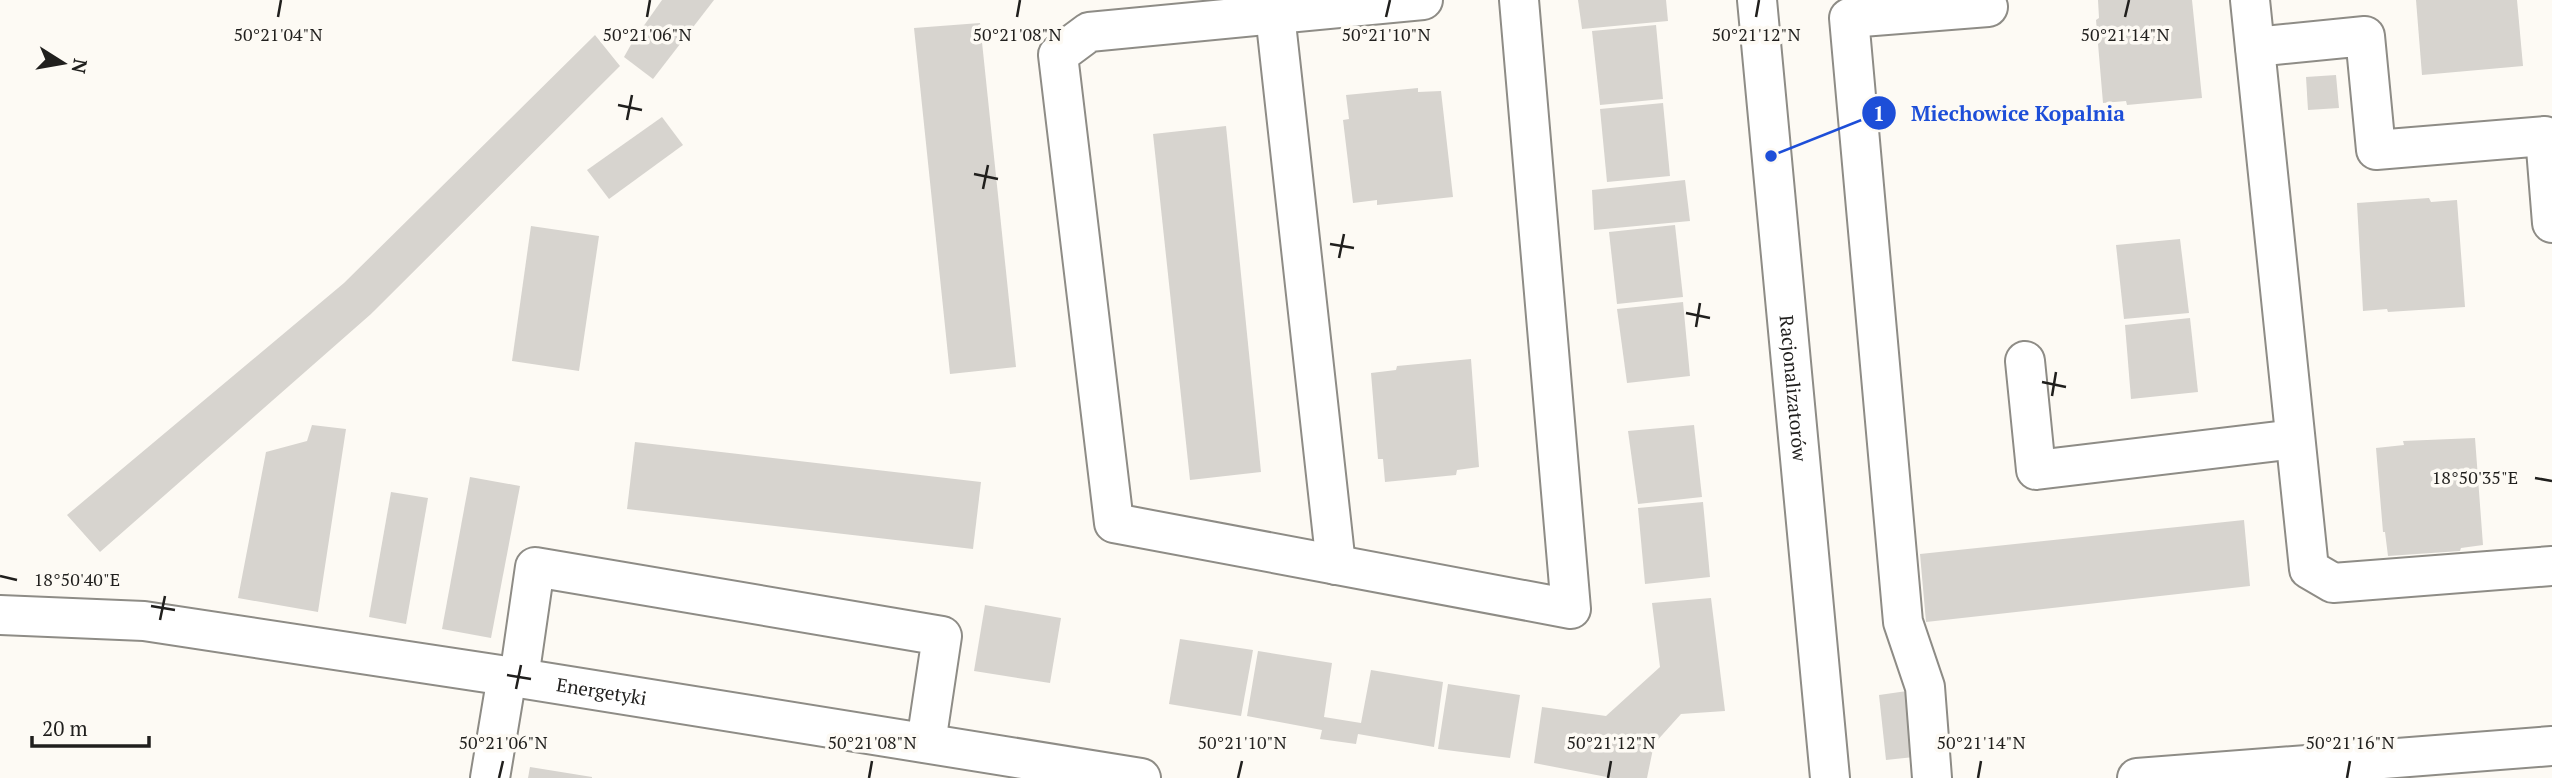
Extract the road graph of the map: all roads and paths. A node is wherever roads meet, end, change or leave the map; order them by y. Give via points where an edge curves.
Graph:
1 (1423, 0) edge
2 (1519, 0) edge
3 (1757, 0) edge
4 (2250, 0) edge
5 (1275, 14) junction
6 (1989, 14) edge
7 (2255, 47) junction
8 (2552, 223) edge
9 (2025, 361) dead end
10 (2295, 439) junction
11 (1336, 565) junction
12 (2552, 566) edge
13 (9, 616) edge
14 (513, 677) junction
15 (926, 743) junction
16 (2552, 746) edge
17 (490, 778) edge
18 (1141, 778) edge
19 (1829, 778) edge
20 (1932, 778) edge
21 (2137, 778) edge

1 - 5 street
2 - 11 street via 1571,609
3 - 19 street, Racjonalizatorów
4 - 7 street
5 - 11 street
5 - 11 street via 1090,32 1058,55 1114,523
6 - 20 street via 1849,18 1903,622 1925,687
7 - 8 street via 2365,36 2376,150 2545,136
7 - 10 street
9 - 10 street via 2036,470
10 - 12 street via 2309,569 2333,583
13 - 14 street, Energetyki via 144,621
14 - 15 street, Energetyki
14 - 15 street via 535,567 942,636
14 - 17 street
15 - 18 street, Energetyki
16 - 21 street

